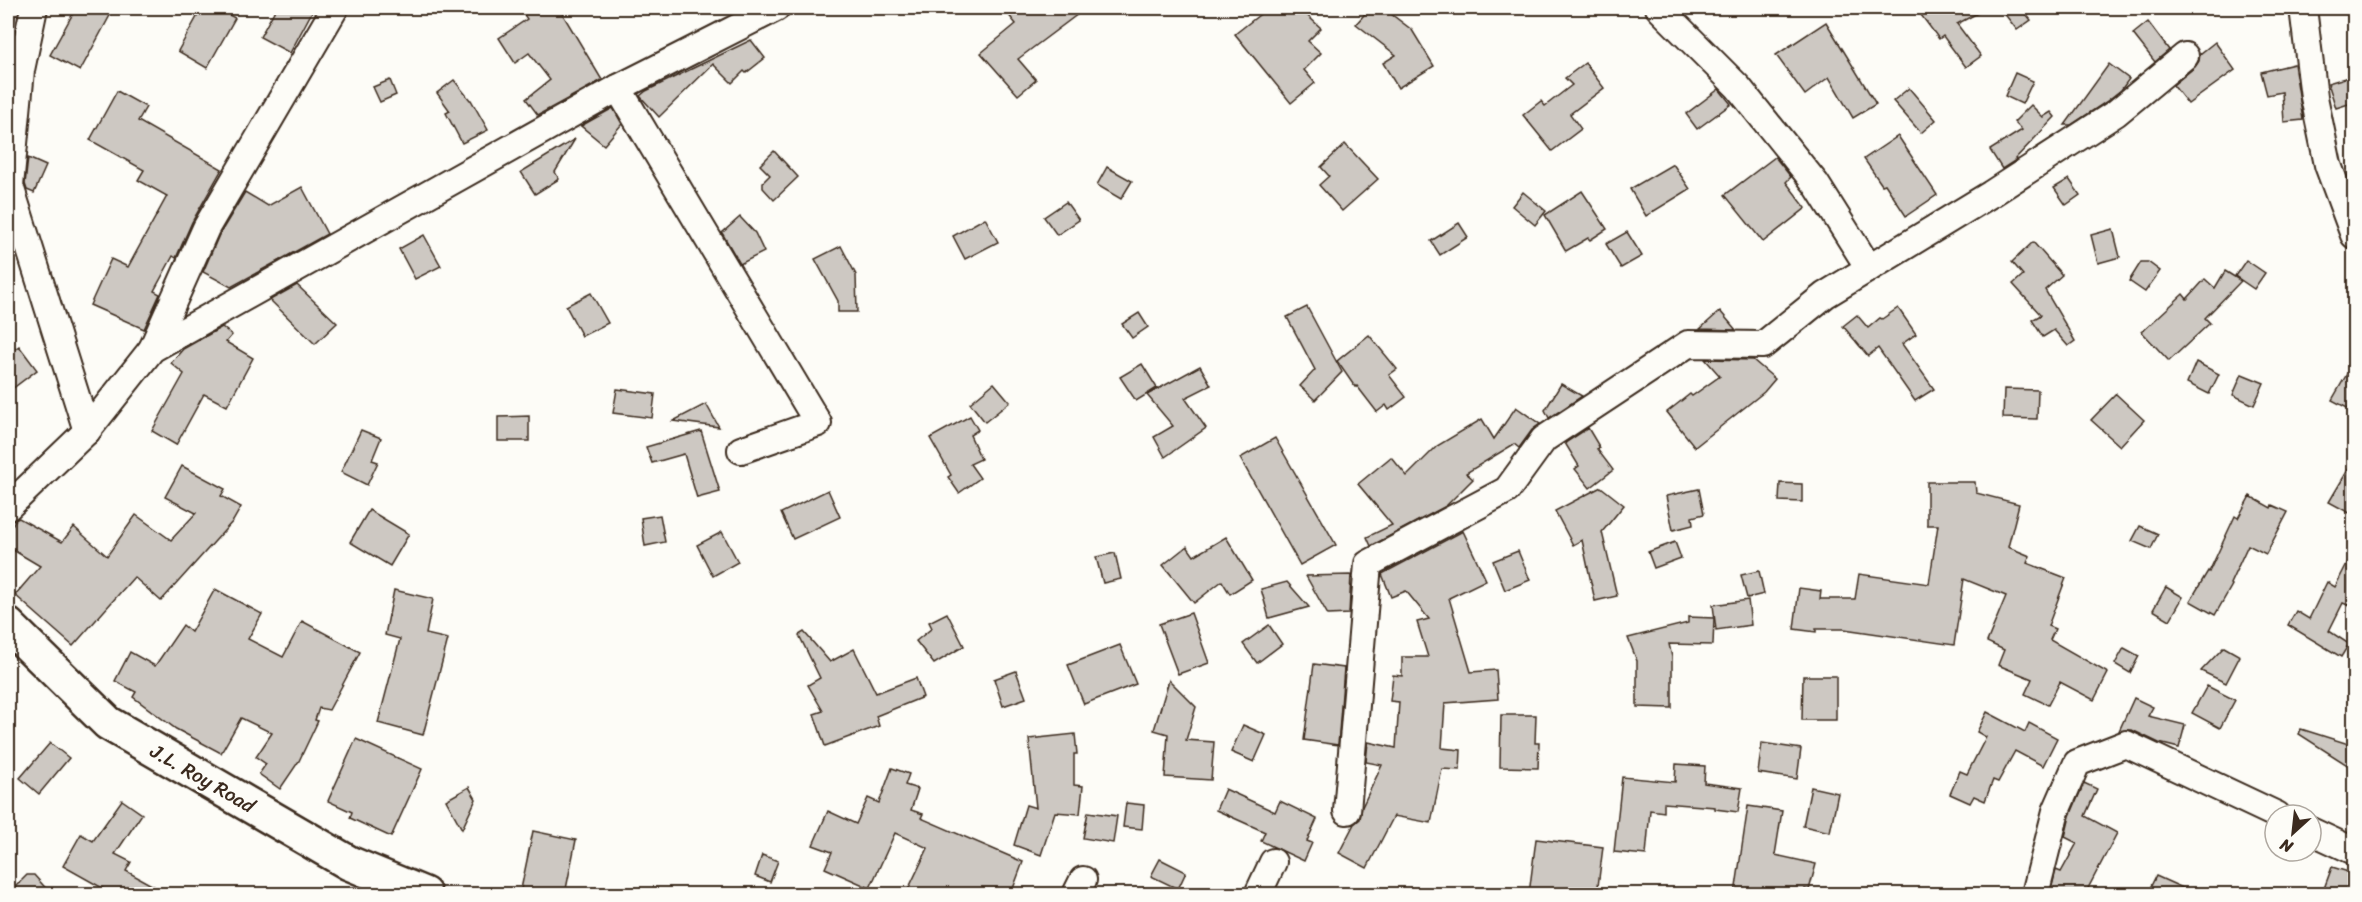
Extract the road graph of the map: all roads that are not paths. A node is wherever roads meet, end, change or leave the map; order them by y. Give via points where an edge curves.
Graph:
1 (34, 8) edge
2 (335, 8) edge
3 (776, 8) edge
4 (1659, 8) edge
5 (2303, 8) edge
6 (2185, 56) dead end
7 (618, 88) junction
8 (2355, 235) edge
9 (1869, 268) junction
10 (153, 349) junction
11 (87, 431) junction
12 (741, 450) dead end
13 (8, 507) edge
14 (8, 625) edge
15 (2263, 808) edge
16 (1347, 811) dead end
17 (2323, 836) edge
18 (2355, 851) edge
19 (1273, 862) dead end
20 (424, 894) edge
21 (1258, 894) edge
22 (2035, 894) edge

1 - 11 street via 21,70 10,186
2 - 10 street via 206,228
3 - 7 street
4 - 9 street via 1738,87 1809,175
5 - 8 street via 2314,97 2328,165
6 - 9 street via 2116,113
7 - 10 street
7 - 12 street via 818,423
9 - 16 street via 1825,294 1763,345 1688,344 1544,439 1507,490 1368,564
10 - 11 street
11 - 13 street
14 - 20 main road, J.L. Roy Road via 108,723 349,863
15 - 22 street via 2126,744 2077,763 2056,811
17 - 18 street
19 - 21 street

